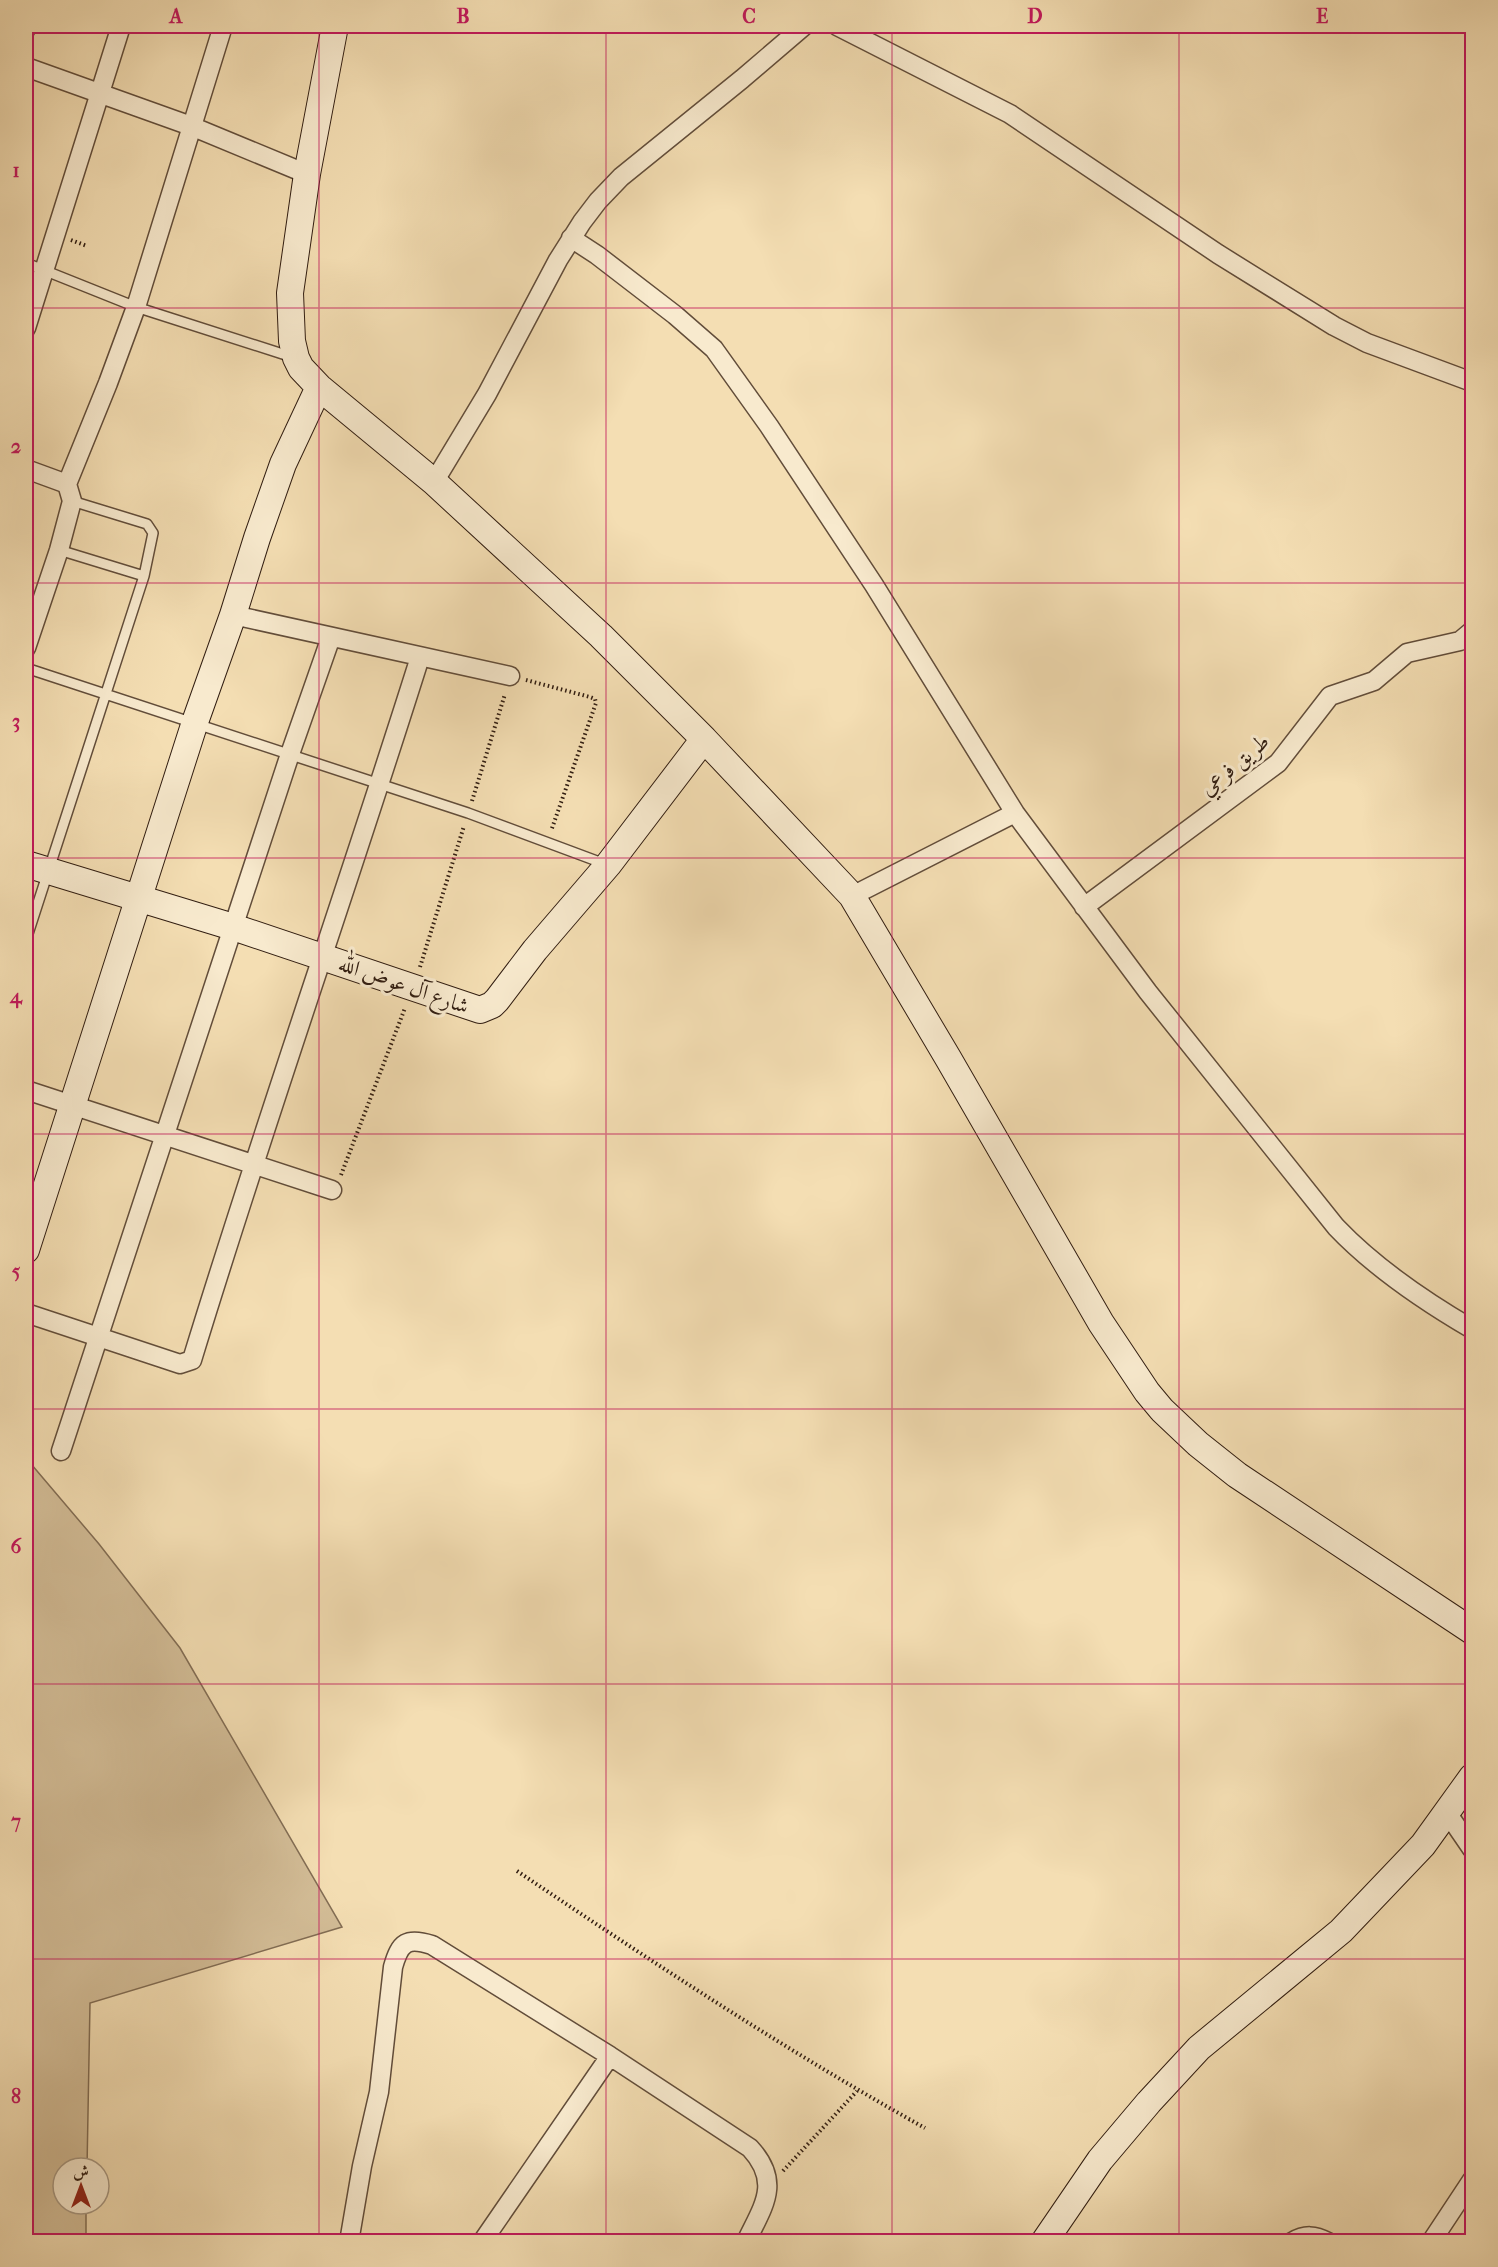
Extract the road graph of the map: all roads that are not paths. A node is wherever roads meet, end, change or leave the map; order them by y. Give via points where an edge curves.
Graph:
1 (121, 26) edge
2 (223, 26) edge
3 (335, 26) edge
4 (804, 26) edge
5 (837, 26) edge
6 (26, 67) edge
7 (101, 93) junction
8 (191, 126) junction
9 (307, 174) junction
10 (571, 238) junction
11 (26, 263) edge
12 (44, 271) junction
13 (136, 307) junction
14 (26, 328) edge
15 (296, 358) junction
16 (1447, 373) junction
17 (1473, 382) edge
18 (319, 387) junction
19 (1473, 391) edge
20 (26, 469) edge
21 (434, 482) junction
22 (70, 493) junction
23 (59, 550) junction
24 (144, 576) junction
25 (233, 615) junction
26 (1473, 631) edge
27 (331, 638) junction
28 (26, 648) edge
29 (420, 657) junction
30 (26, 668) edge
31 (510, 676) road end
32 (105, 694) junction
33 (195, 722) junction
34 (704, 739) junction
35 (290, 754) junction
36 (380, 786) junction
37 (1015, 813) junction
38 (608, 865) junction
39 (37, 868) edge
40 (852, 896) junction
41 (138, 898) junction
42 (1084, 907) junction
43 (233, 927) junction
44 (26, 940) edge
45 (321, 956) junction
46 (26, 1090) edge
47 (73, 1105) junction
48 (165, 1135) junction
49 (254, 1165) junction
50 (332, 1190) road end
51 (26, 1250) edge
52 (26, 1313) edge
53 (1473, 1329) edge
54 (99, 1337) junction
55 (62, 1451) dead end
56 (1473, 1631) edge
57 (1473, 1777) edge
58 (1448, 1814) junction
59 (1473, 1848) edge
60 (610, 2056) junction
61 (1473, 2180) edge
62 (349, 2241) edge
63 (482, 2241) edge
64 (746, 2241) edge
65 (1044, 2241) edge
66 (1292, 2241) edge
67 (1328, 2241) edge
68 (1431, 2241) edge

1 - 7 street
2 - 8 street
3 - 9 street
4 - 10 street via 621,177
5 - 16 street via 1010,114 1227,260 1334,326 1366,343
6 - 7 street
7 - 8 street
7 - 12 street
8 - 9 street
8 - 13 street
9 - 15 street via 290,293
10 - 21 street via 487,394
10 - 37 street via 714,349 874,585
11 - 12 lane
12 - 13 lane
12 - 14 street
13 - 15 lane
13 - 22 street
15 - 18 street
16 - 17 street
16 - 19 street
18 - 21 street
18 - 25 street via 283,464
20 - 22 street
21 - 34 street
22 - 23 street
22 - 24 lane via 147,524 153,533
23 - 24 lane
23 - 28 street
24 - 32 lane
25 - 27 street
25 - 33 street
26 - 42 street, طريق فرعي via 1460,640 1407,653 1374,681 1330,696 1278,763
27 - 29 street
27 - 35 street
29 - 31 street
29 - 36 street
30 - 32 lane
32 - 33 lane
32 - 39 lane
33 - 35 lane
33 - 41 street
34 - 38 street, شارع آل عوض الله
34 - 40 street
35 - 36 lane
35 - 43 street
36 - 38 lane via 468,813
36 - 45 street
37 - 40 street
37 - 42 street
38 - 45 street, شارع آل عوض الله via 492,1005 480,1010
39 - 41 street, شارع آل عوض الله
39 - 44 lane
40 - 56 street via 1101,1323 1162,1410 1237,1475
41 - 43 street, شارع آل عوض الله
41 - 47 street
42 - 53 street via 1336,1227 1412,1290
43 - 45 street, شارع آل عوض الله
43 - 48 street
45 - 49 street
46 - 47 street
47 - 48 street
47 - 51 street
48 - 49 street
48 - 54 street
49 - 50 street
49 - 54 street via 192,1360 180,1364
52 - 54 street
54 - 55 street
57 - 58 street
58 - 59 street
58 - 65 street via 1341,1931 1199,2048 1100,2160
60 - 62 street via 432,1945 416,1940 406,1942 397,1952 393,1967 379,2092
60 - 63 street
60 - 64 street via 750,2148 765,2168 769,2187 766,2199
61 - 68 street
66 - 67 street via 1309,2236

